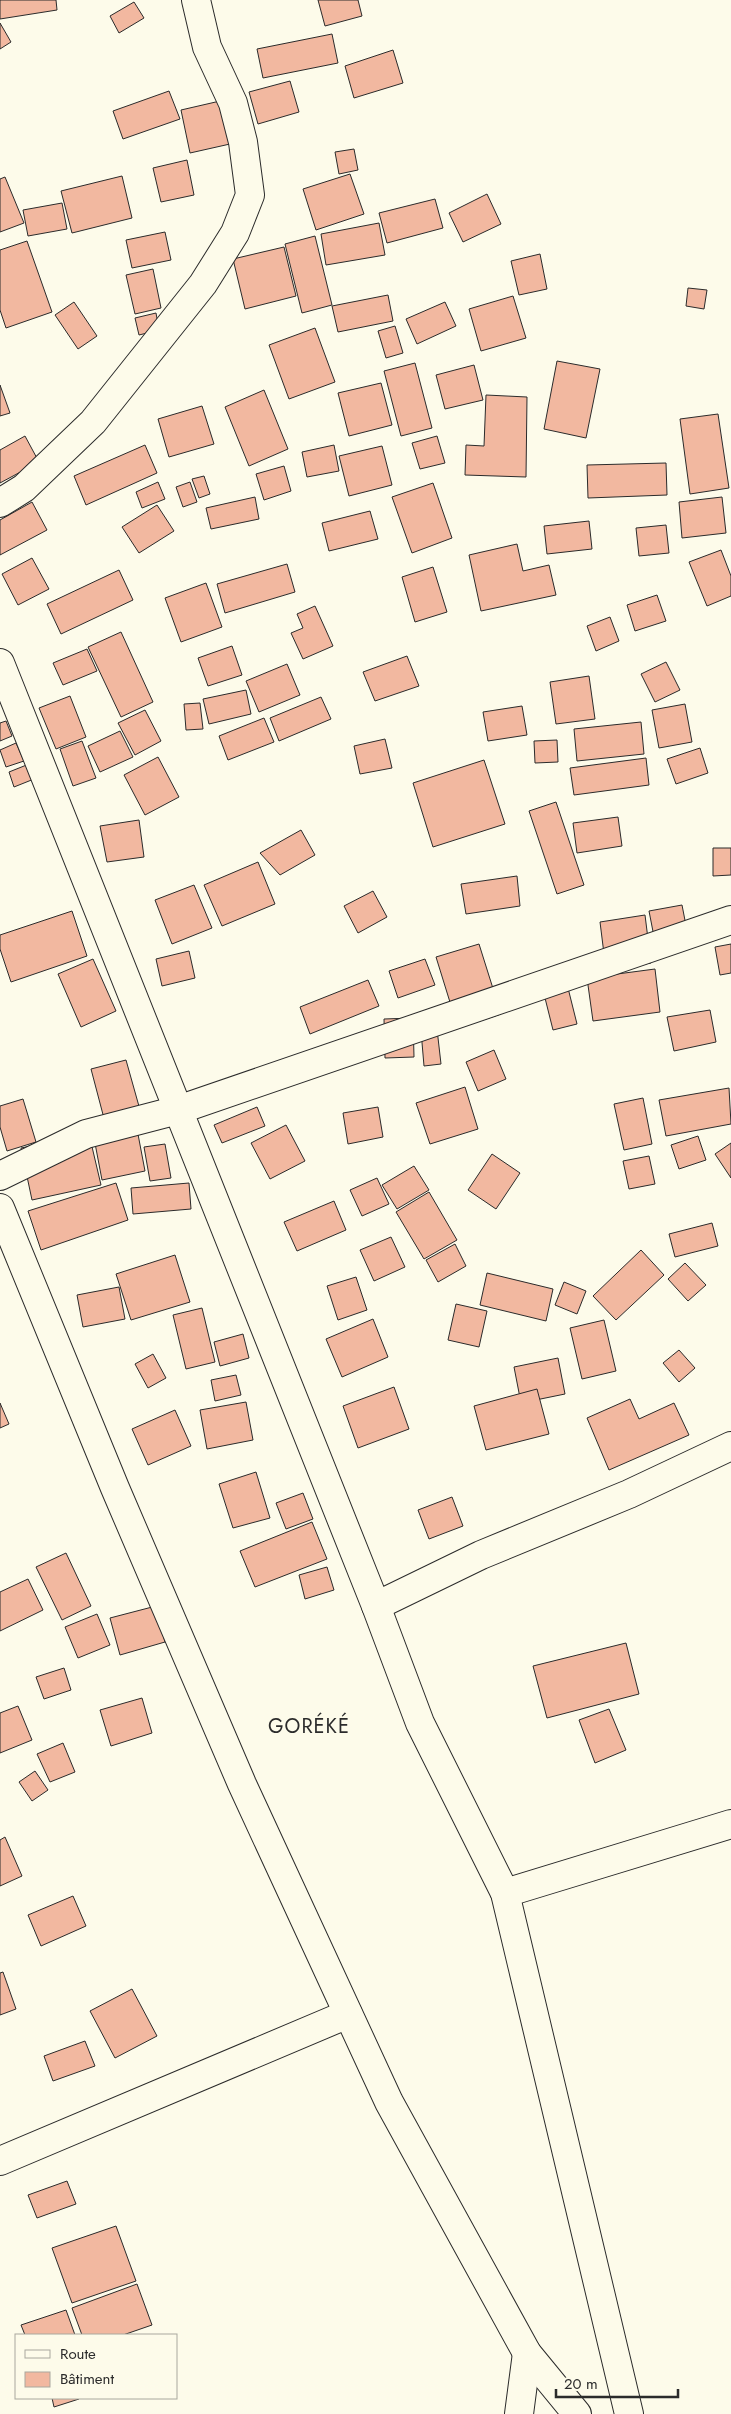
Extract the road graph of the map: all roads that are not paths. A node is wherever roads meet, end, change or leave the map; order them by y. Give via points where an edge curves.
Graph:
1 (196, 0) edge
2 (0, 503) edge
3 (0, 663) edge
4 (731, 920) edge
5 (178, 1110) junction
6 (0, 1176) edge
7 (0, 1208) edge
8 (731, 1446) edge
9 (376, 1606) junction
10 (731, 1824) edge
11 (505, 1893) junction
12 (348, 2014) junction
13 (0, 2161) edge
14 (527, 2353) junction
15 (519, 2414) edge
16 (577, 2414) edge
17 (629, 2414) edge

1 - 2 street via 207,47 233,103 243,142 250,194 244,210 203,284 93,422 24,488
3 - 5 street
4 - 5 street
5 - 6 street via 86,1134
5 - 9 street
7 - 12 street via 242,1784
8 - 9 street via 629,1494 481,1555
9 - 11 street via 420,1723
10 - 11 street
11 - 17 street
12 - 13 street
12 - 14 street via 389,2102
14 - 15 street
14 - 16 street

